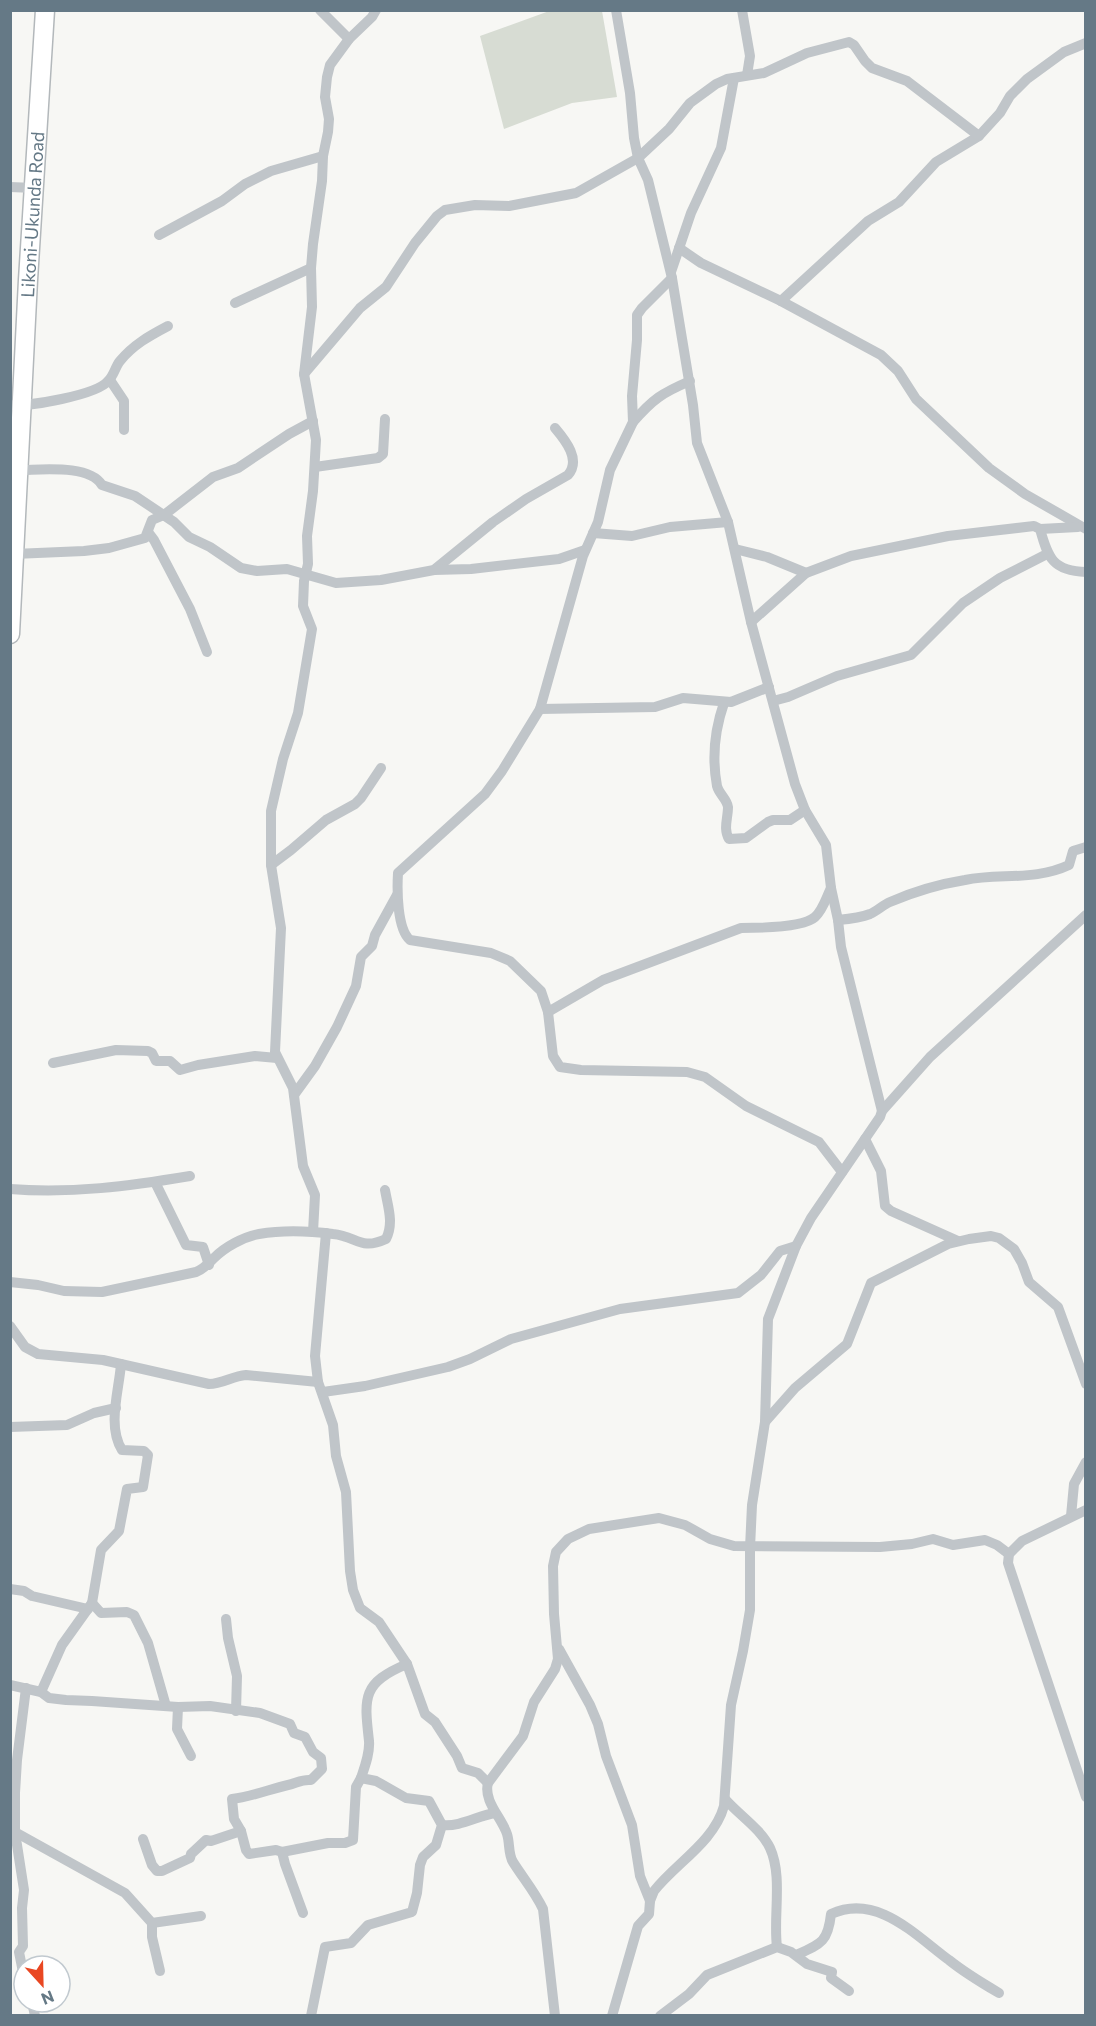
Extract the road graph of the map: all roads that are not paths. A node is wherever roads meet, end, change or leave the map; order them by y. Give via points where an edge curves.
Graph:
1 (45, 10) edge
2 (320, 10) edge
3 (376, 10) edge
4 (616, 10) edge
5 (742, 10) edge
6 (349, 39) junction
7 (1086, 43) edge
8 (747, 75) junction
9 (734, 78) junction
10 (979, 136) junction
11 (323, 156) junction
12 (638, 158) junction
13 (10, 187) edge
14 (34, 188) junction
15 (159, 235) dead end
16 (679, 248) junction
17 (311, 268) junction
18 (671, 275) junction
19 (781, 301) junction
20 (235, 303) dead end
21 (168, 326) dead end
22 (304, 374) junction
23 (110, 380) junction
24 (690, 381) junction
25 (16, 406) edge
26 (385, 419) dead end
27 (313, 422) junction
28 (633, 422) junction
29 (555, 428) dead end
30 (124, 429) dead end
31 (315, 467) junction
32 (19, 470) junction
33 (164, 515) junction
34 (728, 522) junction
35 (1082, 528) edge
36 (1040, 529) junction
37 (148, 532) junction
38 (593, 533) junction
39 (735, 549) junction
40 (585, 550) junction
41 (14, 554) junction
42 (1047, 554) junction
43 (434, 570) junction
44 (1086, 572) edge
45 (306, 573) junction
46 (806, 573) junction
47 (11, 591) edge
48 (751, 622) junction
49 (10, 634) edge
50 (207, 652) dead end
51 (770, 687) junction
52 (772, 702) junction
53 (724, 703) junction
54 (540, 710) junction
55 (381, 768) dead end
56 (805, 810) junction
57 (1086, 847) edge
58 (271, 865) junction
59 (831, 888) junction
60 (397, 896) junction
61 (1086, 915) edge
62 (838, 920) junction
63 (548, 1012) junction
64 (277, 1058) junction
65 (53, 1062) dead end
66 (294, 1095) junction
67 (882, 1111) junction
68 (865, 1139) junction
69 (842, 1172) junction
70 (190, 1176) dead end
71 (155, 1182) junction
72 (10, 1189) edge
73 (385, 1190) dead end
74 (313, 1232) junction
75 (326, 1233) junction
76 (958, 1241) junction
77 (796, 1246) junction
78 (209, 1264) junction
79 (10, 1282) edge
80 (10, 1326) edge
81 (121, 1364) junction
82 (1086, 1384) edge
83 (320, 1387) junction
84 (116, 1408) junction
85 (765, 1422) junction
86 (10, 1427) edge
87 (1086, 1462) edge
88 (1086, 1510) edge
89 (1071, 1516) junction
90 (750, 1548) junction
91 (1009, 1554) junction
92 (10, 1589) edge
93 (90, 1606) junction
94 (226, 1619) dead end
95 (558, 1647) junction
96 (406, 1664) junction
97 (10, 1685) edge
98 (26, 1688) junction
99 (41, 1692) junction
100 (166, 1706) junction
101 (178, 1707) junction
102 (236, 1710) junction
103 (190, 1756) dead end
104 (361, 1778) junction
105 (488, 1783) junction
106 (1086, 1797) edge
107 (725, 1799) junction
108 (495, 1813) junction
109 (442, 1825) junction
110 (15, 1832) junction
111 (241, 1832) junction
112 (143, 1839) dead end
113 (282, 1852) junction
114 (650, 1901) junction
115 (303, 1913) dead end
116 (201, 1916) dead end
117 (152, 1923) junction
118 (777, 1947) junction
119 (19, 1954) edge
120 (796, 1955) junction
121 (160, 1971) dead end
122 (849, 1991) dead end
123 (999, 1993) dead end
124 (311, 2016) edge
125 (555, 2016) edge
126 (612, 2016) edge
127 (660, 2016) edge

1 - 14 highway, Likoni-Ukunda Road
2 - 6 street
3 - 6 street
4 - 12 street
5 - 8 street via 750,56
6 - 11 street via 330,65 327,77 329,119
7 - 10 street via 1064,52 1028,79
8 - 9 street
8 - 10 street via 852,42 872,68 907,81
9 - 12 street via 697,96
9 - 16 street via 721,148
10 - 19 street via 936,162 899,202 868,220
11 - 15 street via 271,171
11 - 17 street
12 - 18 street via 648,180
12 - 22 street via 570,196 509,206 475,205 445,210 415,243 386,287 360,308
13 - 14 street
14 - 25 highway, Likoni-Ukunda Road
16 - 18 street
16 - 19 street via 701,263
17 - 20 street
17 - 22 street via 312,307
18 - 24 street
18 - 28 street via 637,315
19 - 35 street via 881,355 916,399 989,468
21 - 23 street via 138,342 118,363
22 - 27 street
23 - 25 street via 84,394
23 - 30 street via 124,401
24 - 28 street via 664,392
24 - 34 street via 697,443
25 - 32 highway, Likoni-Ukunda Road
26 - 31 street via 383,454 378,458
27 - 31 street
27 - 33 street via 238,468 213,477
28 - 38 street via 610,470
29 - 43 street via 573,460 571,472 493,522
31 - 45 street
32 - 33 street via 78,470 97,478 102,485 135,496
32 - 41 highway, Likoni-Ukunda Road
33 - 37 street via 152,520
33 - 45 street via 189,537 241,568
34 - 38 street via 670,526 632,536
34 - 39 street
35 - 36 street
36 - 42 street
36 - 46 street via 1034,526 948,536 851,556
37 - 41 street via 145,538 109,548
37 - 50 street via 190,609
38 - 40 street
39 - 46 street
39 - 48 street
40 - 43 street via 551,560
40 - 54 street
41 - 47 highway, Likoni-Ukunda Road
42 - 44 street via 1065,570
42 - 52 street via 963,603 911,655 837,675
43 - 45 street via 336,583
45 - 58 street via 303,606 312,629 298,713 271,811
46 - 48 street
47 - 49 highway, Likoni-Ukunda Road
48 - 51 street
51 - 52 street
51 - 53 street
52 - 56 street
53 - 54 street via 683,698 655,707
53 - 56 street via 717,723 716,767 718,789 728,806 729,839 746,838 768,822 790,820
54 - 60 street via 485,794 398,873
55 - 58 street via 355,804 326,820
56 - 59 street via 826,845
57 - 62 street via 1073,851 1069,865 1052,871 1035,876 963,880 903,896 869,914
58 - 64 street via 281,928 274,1046
59 - 62 street
59 - 63 street via 813,920 765,929 741,928 603,980
60 - 63 street via 408,939 505,958 541,991
60 - 66 street via 372,946 361,957 356,986 338,1027
61 - 67 street via 930,1057
62 - 67 street
63 - 69 street via 553,1056 560,1066 581,1070 687,1072 705,1077 746,1106 819,1142
64 - 65 street via 255,1056 180,1070 170,1061 156,1061 151,1052 116,1050
64 - 66 street
66 - 74 street via 304,1173 315,1195
67 - 68 street
68 - 69 street
68 - 76 street via 881,1171 885,1206
69 - 77 street
70 - 71 street
71 - 72 street via 51,1192
71 - 78 street via 186,1245 203,1247
73 - 75 street via 390,1217 386,1239 367,1245
74 - 75 street
74 - 78 street via 272,1232 249,1237
75 - 83 street via 315,1335
76 - 82 street via 991,1236 1014,1249 1029,1282 1058,1307
76 - 85 street via 871,1283 847,1344 795,1388
77 - 83 street via 780,1251 761,1275 738,1293 620,1309 511,1339 448,1367 364,1386
77 - 85 street via 768,1319
78 - 79 street via 196,1272 105,1291
80 - 81 street via 23,1345 36,1354
81 - 83 street via 209,1384 252,1375
81 - 84 street
83 - 96 street via 333,1425 346,1492 353,1590 360,1608 379,1622
84 - 86 street via 68,1425
84 - 93 street via 116,1439 122,1450 144,1451 149,1458 142,1487 127,1490 119,1532 101,1550
85 - 90 street
87 - 89 street via 1074,1484
88 - 89 street
89 - 91 street via 1022,1541
90 - 91 street via 880,1547 933,1539 953,1545 985,1540
90 - 95 street via 719,1542 685,1525 659,1518 589,1529 568,1539 556,1552 553,1566
90 - 107 street via 750,1610 731,1705
91 - 106 street via 1008,1563 1026,1620
92 - 93 street
93 - 99 street via 62,1645
93 - 100 street via 101,1613 134,1615 148,1643
94 - 102 street via 237,1676
95 - 105 street via 555,1669 540,1691 523,1736
95 - 114 street via 598,1724 632,1825 640,1876
96 - 104 street via 378,1679 370,1689 365,1715 369,1743
96 - 105 street via 424,1714 435,1722 462,1768 478,1773
97 - 98 street
98 - 99 street
98 - 110 street via 17,1760
99 - 100 street via 66,1701
100 - 101 street
101 - 102 street
101 - 103 street via 177,1729
102 - 111 street via 260,1713 290,1724 296,1734 306,1738 323,1764 311,1780 232,1799 234,1819
104 - 109 street via 376,1781 409,1799 429,1801
104 - 113 street via 356,1787 352,1840
105 - 108 street
107 - 114 street via 715,1826 660,1884
107 - 118 street via 770,1848
108 - 109 street via 454,1826
108 - 125 street via 506,1832 511,1859 543,1910
109 - 124 street via 436,1845 420,1865 412,1912 368,1925 351,1943 325,1947
110 - 117 street via 124,1893
110 - 119 street via 24,1890 23,1946
111 - 112 street via 206,1840 190,1858 162,1871 152,1865
111 - 113 street via 249,1854
113 - 115 street
114 - 126 street via 649,1914 638,1926
116 - 117 street
117 - 121 street
118 - 120 street
118 - 127 street via 707,1976
120 - 122 street via 807,1964 832,1972 831,1978
120 - 123 street via 814,1947 829,1933 831,1914 862,1908 893,1918

